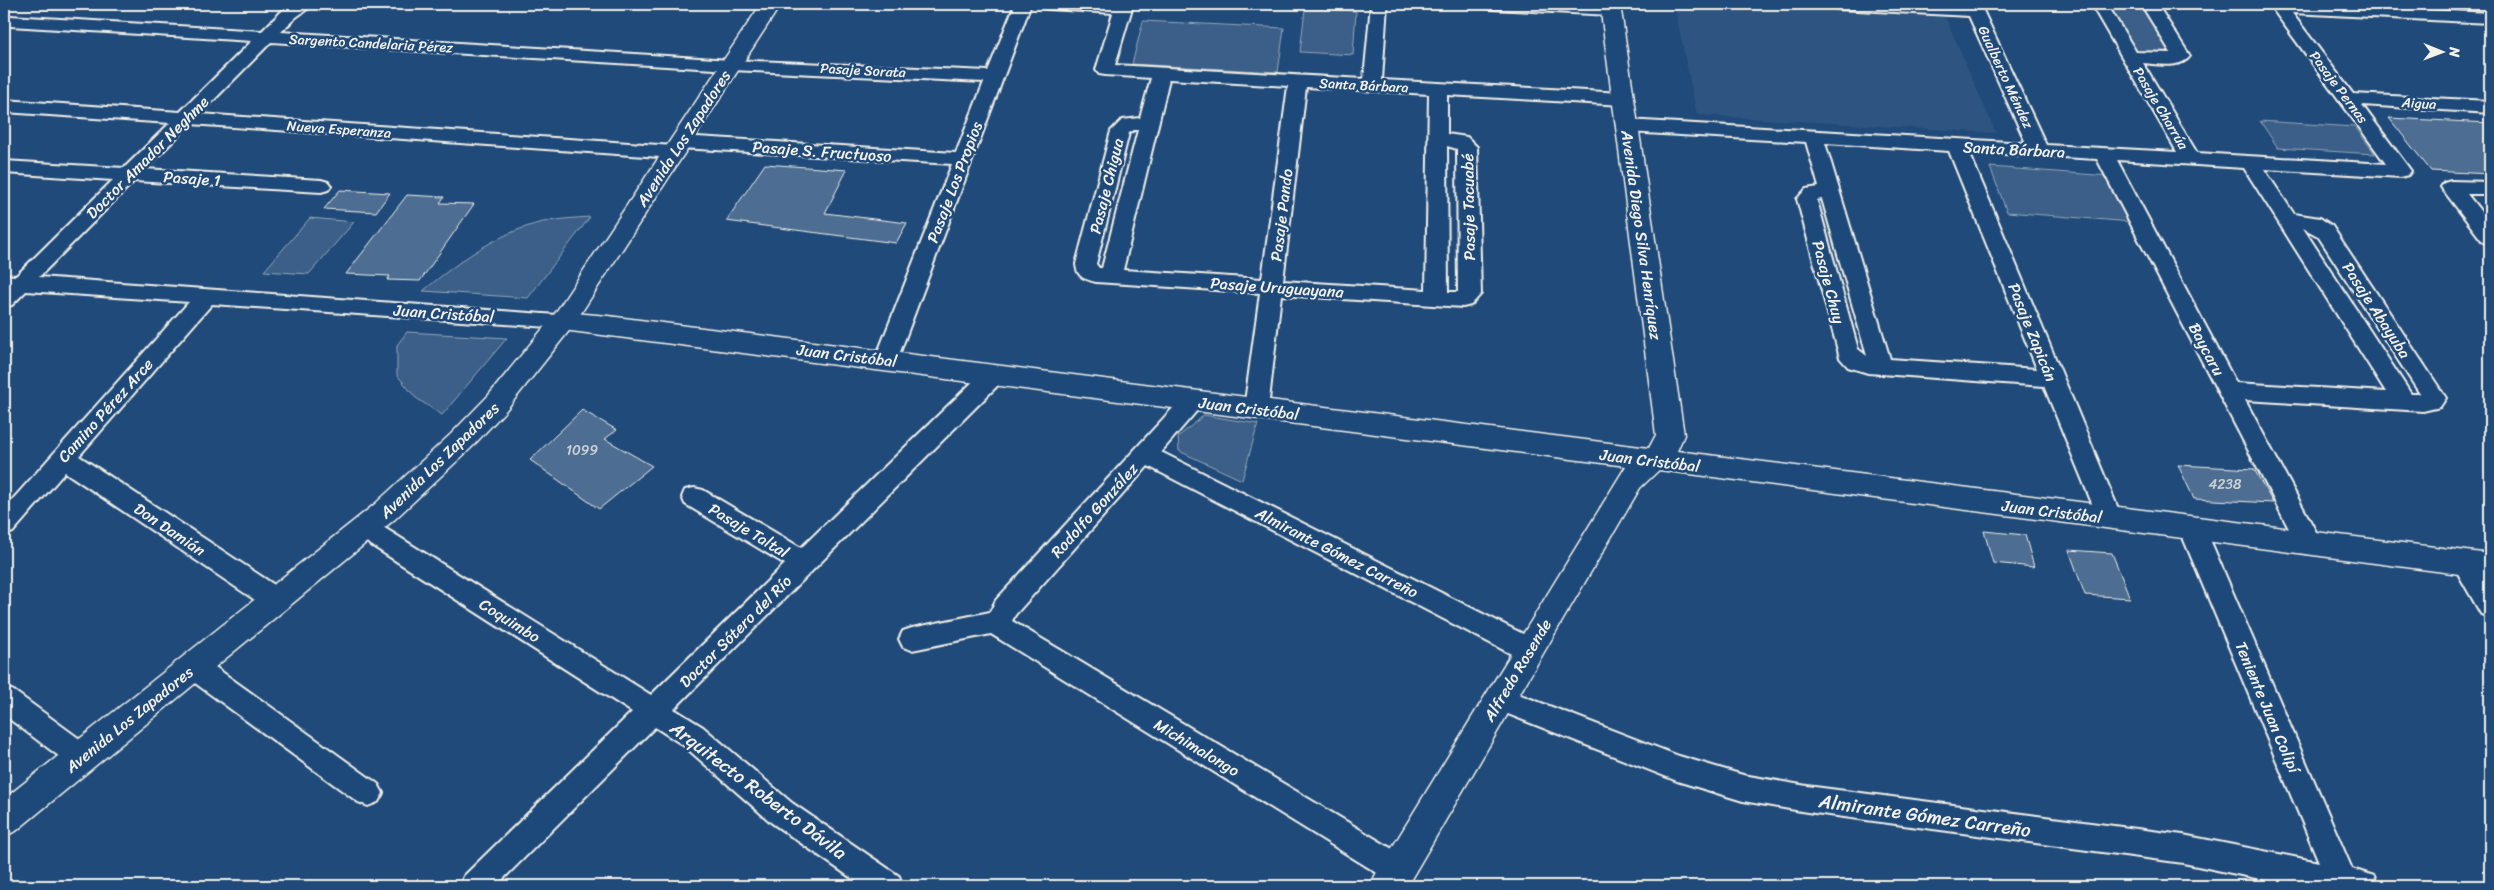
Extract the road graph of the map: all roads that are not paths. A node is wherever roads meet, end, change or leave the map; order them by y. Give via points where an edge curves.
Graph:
1 (33, 4) edge
2 (306, 4) edge
3 (771, 4) edge
4 (1023, 4) edge
5 (1050, 4) edge
6 (1379, 4) edge
7 (1493, 4) edge
8 (1839, 4) edge
9 (2099, 4) edge
10 (2149, 4) edge
11 (1091, 5) edge
12 (2278, 5) edge
13 (1610, 7) edge
14 (1974, 7) edge
15 (291, 9) edge
16 (2350, 11) junction
17 (2490, 18) edge
18 (7, 24) edge
19 (2490, 31) edge
20 (266, 37) junction
21 (2130, 57) junction
22 (731, 65) junction
23 (1161, 73) junction
24 (995, 77) junction
25 (1298, 81) junction
26 (1373, 85) junction
27 (1438, 89) junction
28 (1623, 99) junction
29 (2348, 99) junction
30 (4, 106) edge
31 (2490, 107) edge
32 (184, 119) junction
33 (1148, 124) junction
34 (1627, 126) junction
35 (1814, 137) junction
36 (1438, 139) junction
37 (1957, 146) junction
38 (678, 147) junction
39 (2039, 151) junction
40 (2104, 154) junction
41 (963, 159) junction
42 (2192, 159) junction
43 (2250, 162) junction
44 (4, 166) edge
45 (2401, 170) joint
46 (129, 174) junction
47 (321, 186) dead end
48 (2490, 188) edge
49 (2287, 220) junction
50 (2490, 237) edge
51 (1087, 272) joint
52 (1111, 276) junction
53 (12, 283) edge
54 (1271, 287) junction
55 (207, 296) junction
56 (1437, 298) junction
57 (1468, 299) joint
58 (4, 300) edge
59 (563, 321) junction
60 (886, 360) junction
61 (994, 375) junction
62 (2052, 378) junction
63 (2229, 391) junction
64 (1194, 400) junction
65 (2404, 402) junction
66 (1256, 409) junction
67 (1145, 454) junction
68 (64, 458) junction
69 (1652, 460) junction
70 (694, 498) dead end
71 (2110, 518) junction
72 (4, 524) edge
73 (2192, 528) junction
74 (366, 529) junction
75 (2309, 544) junction
76 (805, 563) junction
77 (2478, 565) edge
78 (276, 600) junction
79 (2490, 606) edge
80 (999, 622) junction
81 (912, 639) dead end
82 (1529, 650) junction
83 (194, 666) junction
84 (4, 699) edge
85 (1500, 699) junction
86 (654, 711) junction
87 (82, 757) junction
88 (368, 793) dead end
89 (4, 820) edge
90 (1393, 878) edge
91 (2350, 885) edge
92 (476, 886) edge
93 (888, 886) edge

1 - 18 street
2 - 15 street, Doctor Amador Neghme
3 - 22 street, Avenida Los Zapadores
4 - 24 street, Pasaje Los Propios
5 - 11 street
6 - 26 street
7 - 13 street
8 - 14 street
9 - 21 street, Pasaje Charrúa
10 - 21 street, Pasaje Charrúa via 2181,56 2174,59
11 - 23 street, Santa Bárbara via 1123,8 1105,70
12 - 16 street
12 - 29 street, Pasaje Pernas
13 - 28 street, Avenida Diego Silva Henríquez
14 - 39 street, Gualberto Méndez
15 - 20 street, Doctor Amador Neghme
16 - 17 street
16 - 19 street via 2367,24
18 - 20 street, Sargento Candelaria Pérez
20 - 22 street, Sargento Candelaria Pérez
20 - 32 street, Doctor Amador Neghme
21 - 42 street, Pasaje Charrúa
22 - 24 street, Pasaje Sorata
22 - 38 street, Avenida Los Zapadores
23 - 25 street, Santa Bárbara
23 - 33 street, Pasaje Chigua
24 - 41 street, Pasaje Los Propios
25 - 26 street, Santa Bárbara
25 - 54 street, Pasaje Pando
26 - 27 street, Santa Bárbara
27 - 28 street, Santa Bárbara
27 - 36 street, Pasaje Tacuabé
28 - 34 street, Avenida Diego Silva Henríquez
29 - 31 street, Aigua
29 - 45 street, Pasaje Pernas
30 - 32 street, Nueva Esperanza
32 - 38 street, Nueva Esperanza
32 - 46 street, Doctor Amador Neghme
33 - 51 street, Pasaje Chigua via 1129,124 1120,131 1086,264
33 - 52 street, Pasaje Chigua
34 - 35 street, Santa Bárbara
34 - 69 street, Avenida Diego Silva Henríquez via 1670,435 1666,448
35 - 37 street, Santa Bárbara
35 - 62 street, Pasaje Chuy via 1830,193 1813,193 1807,200 1848,352 1856,361 1881,366
36 - 56 street, Pasaje Tacuabé
36 - 57 street, Pasaje Tacuabé via 1460,141 1467,147
37 - 39 street, Santa Bárbara
37 - 62 street, Pasaje Zapicán
38 - 41 street, Pasaje S. Fructuoso
38 - 59 street, Avenida Los Zapadores
39 - 40 street, Santa Bárbara
40 - 42 street, Santa Bárbara
40 - 63 street, Baycaru
41 - 60 street, Pasaje Los Propios
42 - 43 street, Santa Bárbara
43 - 45 street, Santa Bárbara
43 - 49 street, Pasaje Abayuba
44 - 46 street, Pasaje 1
46 - 47 street, Pasaje 1
46 - 53 street, Doctor Amador Neghme
48 - 50 street via 2451,187
49 - 65 street, Pasaje Abayuba
49 - 65 street, Pasaje Abayuba via 2313,223 2325,231 2434,398 2428,403
51 - 52 street, Pasaje Uruguayana
52 - 54 street, Pasaje Uruguayana
53 - 55 street, Juan Cristóbal
53 - 58 street, Doctor Amador Neghme
54 - 56 street, Pasaje Uruguayana
54 - 66 street, Pasaje Pando
55 - 59 street, Juan Cristóbal
55 - 68 street, Camino Pérez Arce
56 - 57 street, Pasaje Uruguayana
59 - 60 street, Juan Cristóbal
59 - 74 street, Avenida Los Zapadores via 533,364 498,405
60 - 61 street, Juan Cristóbal
61 - 64 street, Juan Cristóbal
61 - 76 street, Doctor Sótero del Río
62 - 71 street, Pasaje Zapicán
63 - 65 street, Pasaje Abayuba
63 - 75 street, Baycaru
64 - 66 street, Juan Cristóbal
64 - 67 street, Rodolfo González
66 - 69 street, Juan Cristóbal
67 - 80 street, Rodolfo González via 1005,608
67 - 82 street, Almirante Gómez Carreño
68 - 72 street, Camino Pérez Arce
68 - 78 street, Don Damián
69 - 71 street, Juan Cristóbal
69 - 82 street, Alfredo Rosende via 1630,480
70 - 76 street, Pasaje Taltal
71 - 73 street, Juan Cristóbal
73 - 75 street, Juan Cristóbal
73 - 91 street, Teniente Juan Colipí
74 - 78 street, Avenida Los Zapadores
74 - 86 street, Coquimbo
75 - 77 street, Juan Cristóbal
76 - 86 street, Doctor Sótero del Río
77 - 79 street
78 - 83 street, Avenida Los Zapadores
80 - 81 street
80 - 90 street, Michimalongo via 1007,632
82 - 85 street, Alfredo Rosende
83 - 87 street, Avenida Los Zapadores
83 - 88 street
84 - 87 street
85 - 90 street, Alfredo Rosende
85 - 91 street, Almirante Gómez Carreño via 1677,768 1743,788 2183,848
86 - 92 street, Doctor Sótero del Río
86 - 93 street, Arquitecto Roberto Dávila via 707,747 782,813
87 - 89 street, Avenida Los Zapadores

